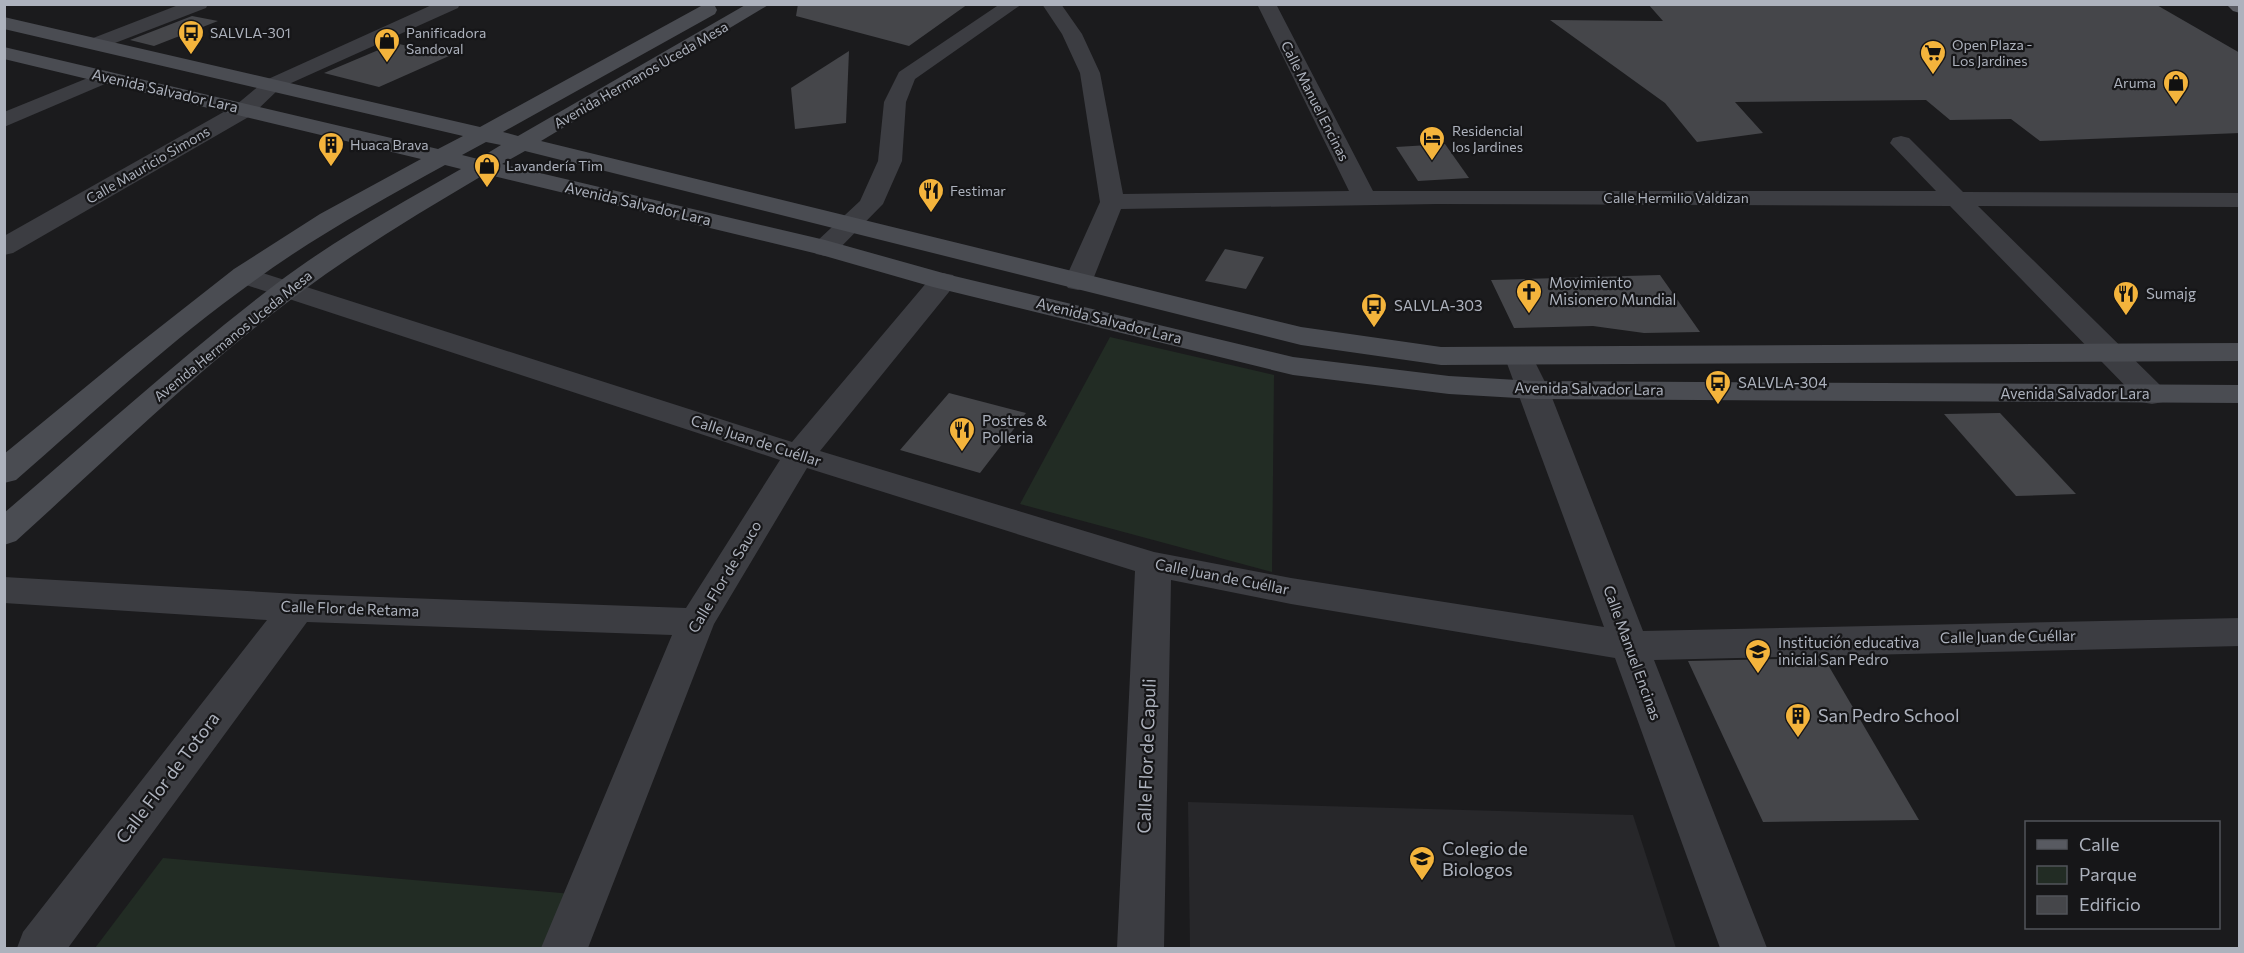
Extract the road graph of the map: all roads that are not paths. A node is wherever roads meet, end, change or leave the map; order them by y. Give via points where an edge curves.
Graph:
1 (199, 4) edge
2 (451, 4) edge
3 (1013, 4) edge
4 (1051, 4) edge
5 (1266, 4) edge
6 (2235, 4) edge
7 (2240, 7) edge
8 (731, 9) edge
9 (4, 23) edge
10 (95, 44) junction
11 (4, 53) edge
12 (105, 77) junction
13 (273, 84) junction
14 (244, 110) junction
15 (4, 120) edge
16 (483, 134) junction
17 (1901, 143) dead end
18 (521, 144) junction
19 (442, 158) junction
20 (481, 168) junction
21 (1365, 198) junction
22 (2240, 200) edge
23 (1958, 201) junction
24 (1112, 202) junction
25 (849, 225) junction
26 (4, 247) edge
27 (825, 248) junction
28 (244, 275) junction
29 (943, 281) junction
30 (1078, 282) junction
31 (287, 289) junction
32 (2240, 352) edge
33 (2112, 353) junction
34 (1527, 374) junction
35 (2240, 394) edge
36 (2152, 395) junction
37 (799, 455) junction
38 (4, 472) edge
39 (4, 533) edge
40 (1153, 564) junction
41 (4, 590) edge
42 (297, 608) junction
43 (696, 622) junction
44 (2240, 632) edge
45 (1630, 646) junction
46 (40, 948) edge
47 (565, 948) edge
48 (1140, 948) edge
49 (1743, 948) edge

1 - 10 street
2 - 13 street, Calle Mauricio Simons
3 - 25 street via 906,76 895,102 890,161 872,204
4 - 24 street via 1072,34 1090,73
5 - 21 street, Calle Manuel Encinas
6 - 7 main road
8 - 16 street, Avenida Hermanos Uceda Mesa
8 - 18 street, Avenida Hermanos Uceda Mesa
9 - 10 street, Avenida Salvador Lara
10 - 13 street, Avenida Salvador Lara
11 - 12 street, Avenida Salvador Lara
12 - 14 street, Avenida Salvador Lara
12 - 15 street
13 - 14 street, Calle Mauricio Simons
13 - 16 street, Avenida Salvador Lara
14 - 19 street, Avenida Salvador Lara
14 - 26 street, Calle Mauricio Simons
16 - 18 street, Avenida Salvador Lara
16 - 19 street, Avenida Hermanos Uceda Mesa
17 - 23 street
18 - 20 street, Avenida Hermanos Uceda Mesa
18 - 25 street, Avenida Salvador Lara
19 - 20 street, Avenida Salvador Lara
19 - 28 street, Avenida Hermanos Uceda Mesa via 329,219
20 - 27 street, Avenida Salvador Lara
20 - 31 street, Avenida Hermanos Uceda Mesa via 376,228
21 - 23 street, Calle Hermilio Valdizan
21 - 24 street, Calle Hermilio Valdizan
22 - 23 street, Calle Hermilio Valdizan
23 - 33 street
24 - 30 street
25 - 27 street
25 - 30 street, Avenida Salvador Lara
27 - 29 street, Avenida Salvador Lara
28 - 31 street, Calle Juan de Cuéllar
28 - 38 street, Avenida Hermanos Uceda Mesa
29 - 34 street, Avenida Salvador Lara via 1293,366 1449,385
29 - 37 street, Calle Flor de Sauco
30 - 34 street, Avenida Salvador Lara via 1301,336 1441,356
31 - 37 street, Calle Juan de Cuéllar
31 - 39 street, Avenida Hermanos Uceda Mesa via 196,363
32 - 33 street, Avenida Salvador Lara
33 - 34 street, Avenida Salvador Lara
33 - 36 street
34 - 36 street, Avenida Salvador Lara
34 - 45 street, Calle Manuel Encinas
35 - 36 street, Avenida Salvador Lara
37 - 40 street, Calle Juan de Cuéllar
37 - 43 street, Calle Flor de Sauco
40 - 45 street, Calle Juan de Cuéllar via 1291,591
40 - 48 street, Calle Flor de Capuli
41 - 42 street, Calle Flor de Retama
42 - 43 street, Calle Flor de Retama
42 - 46 street, Calle Flor de Totora
43 - 47 street, Calle Flor de Sauco
44 - 45 street, Calle Juan de Cuéllar
45 - 49 street, Calle Manuel Encinas

